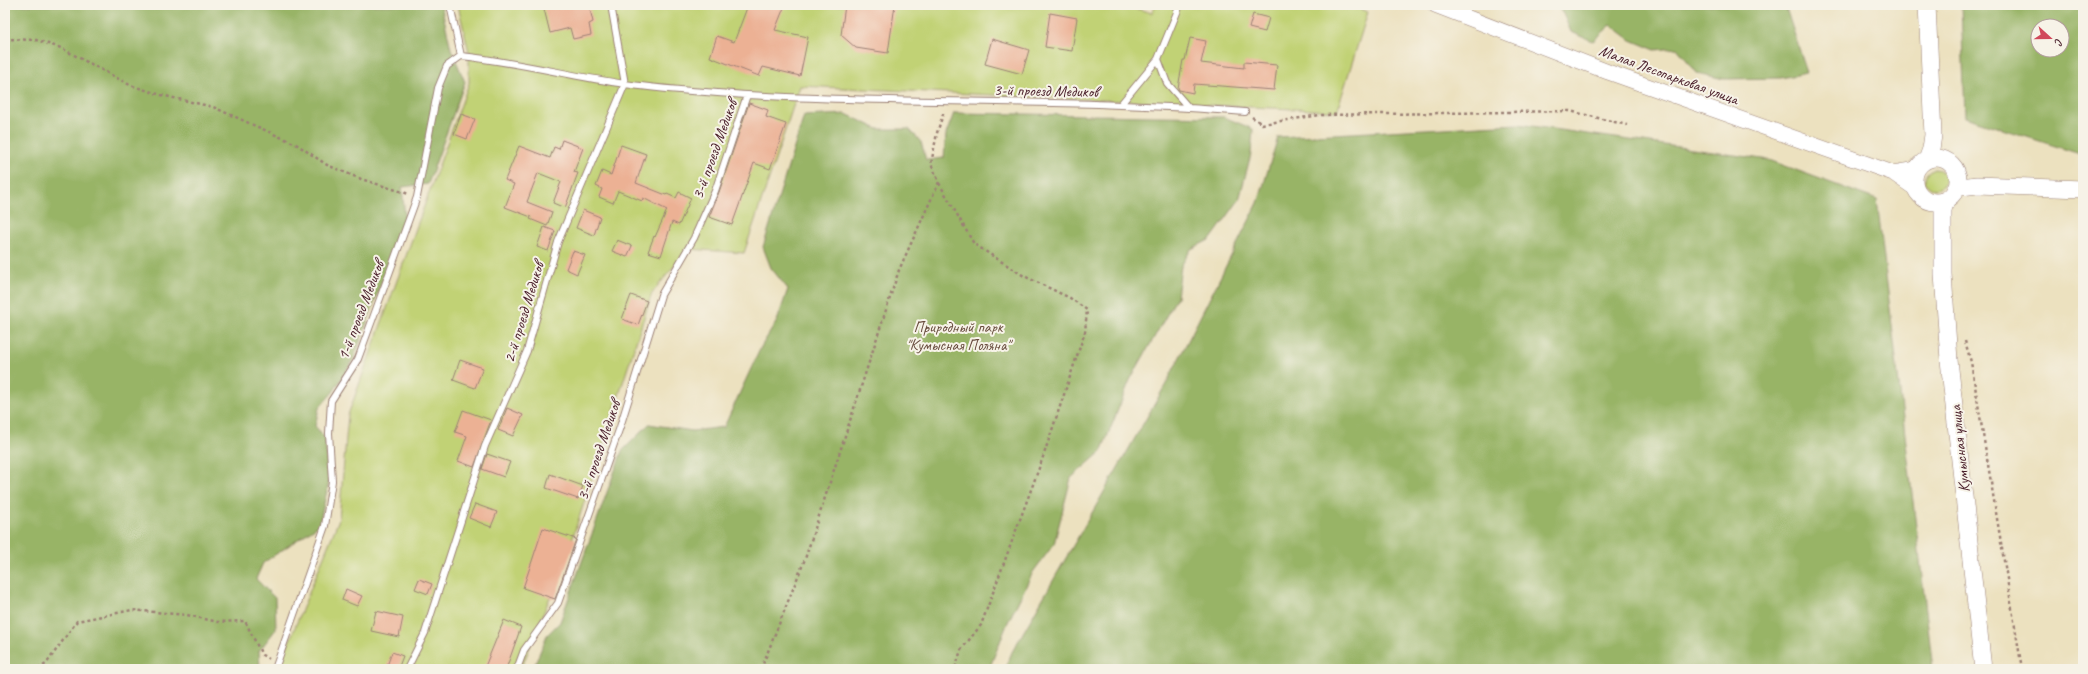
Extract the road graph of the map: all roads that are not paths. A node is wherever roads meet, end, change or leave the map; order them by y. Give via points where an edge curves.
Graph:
1 (450, 5) edge
2 (611, 5) edge
3 (1180, 5) edge
4 (1435, 5) edge
5 (1927, 5) edge
6 (461, 56) junction
7 (1158, 59) junction
8 (625, 84) junction
9 (748, 95) junction
10 (1121, 104) junction
11 (1188, 107) junction
12 (1245, 112) road end
13 (1932, 135) junction
14 (1946, 160) junction
15 (1922, 165) junction
16 (1893, 173) junction
17 (1916, 189) junction
18 (2083, 189) edge
19 (1948, 192) junction
20 (276, 666) edge
21 (407, 669) edge
22 (517, 669) edge
23 (1983, 669) edge

1 - 6 lane
2 - 8 lane
3 - 7 lane
4 - 16 street, Малая Лесопарковая улица via 1608,72
5 - 13 main road
6 - 8 lane
6 - 20 lane, 1-й проезд Медиков via 447,66 438,88 417,197 358,359 331,401 332,481 325,526
7 - 10 lane
7 - 11 lane via 1167,83
8 - 9 lane
8 - 21 lane, 2-й проезд Медиков via 558,242 527,351 485,446 425,633
9 - 10 lane, 3-й проезд Медиков via 946,103
9 - 22 lane, 3-й проезд Медиков via 715,191 694,238 661,295 620,427 558,603 524,650
10 - 11 lane, 3-й проезд Медиков
11 - 12 lane, 3-й проезд Медиков
13 - 14 main road via 1938,150
13 - 15 main road via 1931,149
14 - 15 main road via 1940,158
14 - 19 main road via 1956,170
15 - 16 street, Малая Лесопарковая улица
15 - 17 main road via 1914,183
16 - 17 street, Малая Лесопарковая улица
17 - 19 main road via 1925,199
18 - 19 main road via 1977,185 1964,181
19 - 23 main road, Кумысная улица via 1942,228 1949,360

